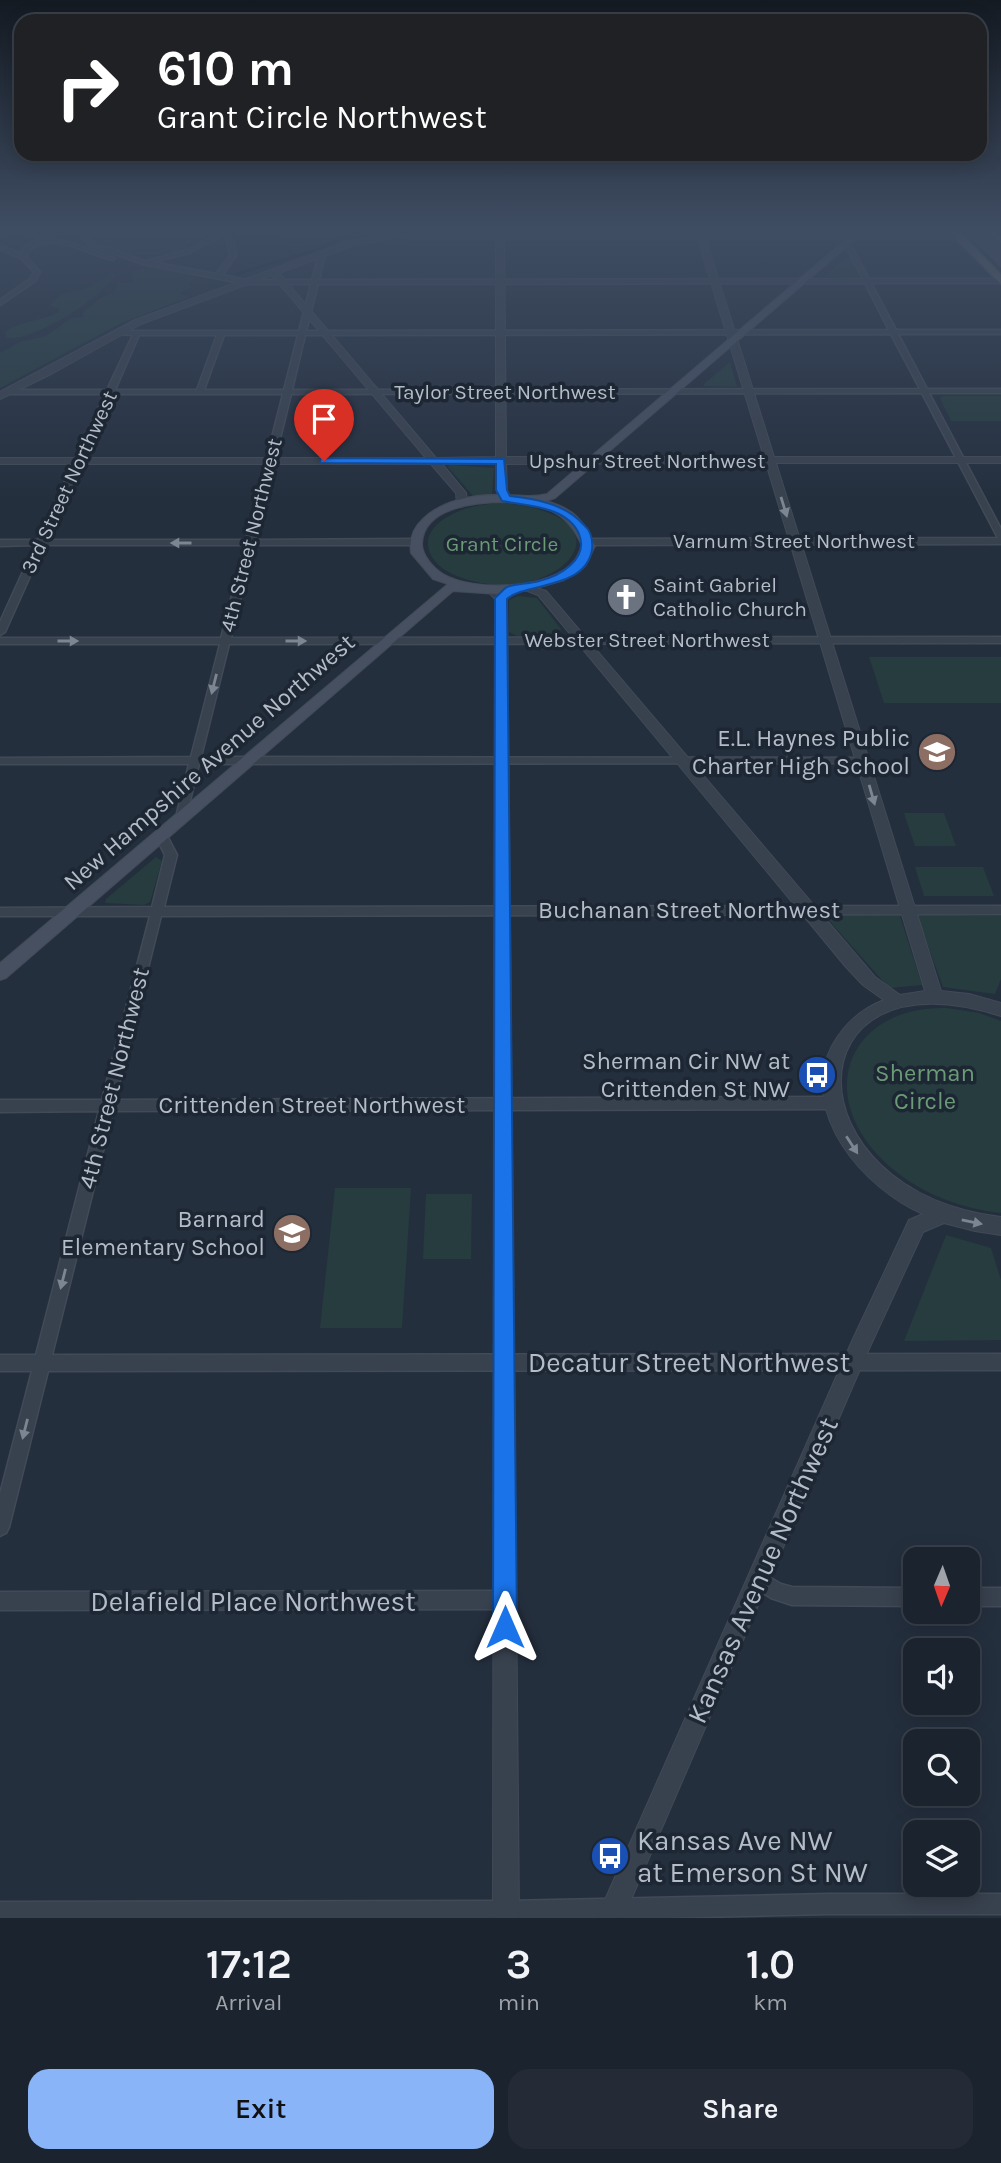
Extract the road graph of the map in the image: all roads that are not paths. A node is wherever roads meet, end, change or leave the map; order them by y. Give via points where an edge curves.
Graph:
1 (144, 320) edge
2 (305, 320) edge
3 (315, 320) edge
4 (500, 320) edge
5 (728, 320) edge
6 (759, 320) edge
7 (767, 320) edge
8 (887, 320) edge
9 (500, 332) junction
10 (754, 332) junction
11 (894, 332) junction
12 (1001, 332) edge
13 (118, 333) junction
14 (137, 333) junction
15 (220, 333) junction
16 (302, 333) junction
17 (326, 333) junction
18 (735, 338) junction
19 (748, 391) junction
20 (925, 391) junction
21 (1001, 391) edge
22 (111, 392) junction
23 (200, 392) junction
24 (287, 392) junction
25 (376, 392) junction
26 (500, 392) junction
27 (671, 392) junction
28 (684, 392) junction
29 (4, 394) edge
30 (770, 460) junction
31 (961, 460) junction
32 (1001, 460) edge
33 (0, 461) edge
34 (80, 461) junction
35 (270, 461) junction
36 (433, 461) junction
37 (501, 461) junction
38 (590, 461) junction
39 (604, 461) junction
40 (506, 498) junction
41 (533, 501) junction
42 (461, 504) junction
43 (555, 508) junction
44 (1001, 539) edge
45 (795, 541) junction
46 (416, 542) junction
47 (587, 542) junction
48 (0, 543) edge
49 (41, 543) junction
50 (249, 543) junction
51 (453, 584) junction
52 (545, 588) junction
53 (502, 593) junction
54 (0, 632) edge
55 (225, 640) junction
56 (502, 640) junction
57 (583, 640) junction
58 (825, 640) junction
59 (1001, 640) edge
60 (0, 641) edge
61 (388, 641) junction
62 (683, 760) junction
63 (862, 760) junction
64 (0, 761) edge
65 (195, 761) junction
66 (247, 761) junction
67 (502, 761) junction
68 (181, 817) junction
69 (161, 835) junction
70 (1001, 909) edge
71 (808, 910) junction
72 (909, 910) junction
73 (502, 911) junction
74 (0, 912) edge
75 (71, 912) junction
76 (157, 912) junction
77 (0, 973) edge
78 (869, 981) junction
79 (935, 997) junction
80 (898, 1002) junction
81 (996, 1005) edge
82 (875, 1011) junction
83 (833, 1103) junction
84 (503, 1104) junction
85 (0, 1106) edge
86 (107, 1106) junction
87 (907, 1197) junction
88 (943, 1214) junction
89 (917, 1224) junction
90 (1001, 1226) edge
91 (504, 1361) junction
92 (1001, 1362) edge
93 (0, 1363) edge
94 (41, 1363) junction
95 (853, 1363) junction
96 (0, 1527) edge
97 (758, 1580) junction
98 (903, 1597) edge
99 (980, 1597) edge
100 (1001, 1597) edge
101 (505, 1600) junction
102 (0, 1601) edge
103 (1001, 1904) edge
104 (0, 1912) edge
105 (612, 1913) edge
106 (506, 1915) edge

1 - 13 street
2 - 16 street, 4th Street Northwest
3 - 17 street
4 - 9 street
5 - 18 street
6 - 18 main road
7 - 10 main road
8 - 11 street
9 - 17 street
9 - 18 street
9 - 26 street
10 - 11 street
10 - 18 main road
10 - 18 street
11 - 12 street
11 - 20 street
13 - 14 street
13 - 29 street
14 - 15 street
14 - 22 street, 3rd Street Northwest
15 - 16 street
15 - 23 street
16 - 17 street
16 - 24 street, 4th Street Northwest
17 - 25 street
18 - 19 street
18 - 27 main road
18 - 28 main road
19 - 20 street, Taylor Street Northwest
19 - 28 street, Taylor Street Northwest
19 - 30 street
20 - 21 street, Taylor Street Northwest
20 - 31 street
22 - 23 street, Taylor Street Northwest
22 - 29 street, Taylor Street Northwest
22 - 34 street, 3rd Street Northwest
23 - 24 street, Taylor Street Northwest
24 - 25 street, Taylor Street Northwest
24 - 35 street, 4th Street Northwest
25 - 26 street, Taylor Street Northwest
25 - 36 street
26 - 27 street, Taylor Street Northwest
26 - 37 street
27 - 28 street, Taylor Street Northwest
27 - 38 main road
28 - 39 main road
30 - 31 street, Upshur Street Northwest
30 - 39 street, Upshur Street Northwest
30 -> 45 street
31 - 32 street, Upshur Street Northwest
31 - 44 street
33 - 34 street, Upshur Street Northwest
34 - 35 street, Upshur Street Northwest
34 - 49 street, 3rd Street Northwest
35 - 36 street, Upshur Street Northwest
35 - 50 street, 4th Street Northwest
36 - 37 street, Upshur Street Northwest
36 - 42 street via 461,493
37 - 38 street, Upshur Street Northwest
37 - 40 street
38 - 39 street, Upshur Street Northwest
38 - 41 main road via 551,496
39 - 43 main road via 558,499
40 - 41 main road
40 - 42 main road
41 - 43 main road
42 - 46 main road via 429,520
43 - 47 main road via 579,524
44 - 45 street, Varnum Street Northwest
45 - 47 street, Varnum Street Northwest
45 - 58 street
46 - 50 street
46 - 51 main road via 422,561
47 - 52 main road via 578,566
48 - 49 street
50 -> 49 street
49 - 54 street, 3rd Street Northwest
50 - 55 street, 4th Street Northwest
51 - 53 main road
51 - 61 main road, New Hampshire Avenue Northwest
52 - 53 main road
52 - 57 street
53 - 56 street
60 -> 55 street, Webster Street Northwest
55 -> 61 street, Webster Street Northwest
55 -> 65 street, 4th Street Northwest
56 - 57 street, Webster Street Northwest
56 - 61 street, Webster Street Northwest
56 - 67 street
57 - 58 street, Webster Street Northwest
57 - 62 street
58 - 59 street, Webster Street Northwest
58 - 63 street
61 - 66 main road, New Hampshire Avenue Northwest
62 - 63 street
62 - 67 street
62 - 71 street
63 -> 72 street
64 - 65 street
65 - 66 street
65 - 68 street, 4th Street Northwest
66 - 67 street
66 - 68 main road, New Hampshire Avenue Northwest
67 - 73 street
68 - 69 main road, New Hampshire Avenue Northwest
69 - 75 main road, New Hampshire Avenue Northwest
69 - 76 street, 4th Street Northwest via 171,855
70 - 72 street, Buchanan Street Northwest
71 - 72 street, Buchanan Street Northwest
71 - 73 street, Buchanan Street Northwest
71 - 78 street
72 - 79 street
73 - 76 street, Buchanan Street Northwest
73 - 84 street
74 - 75 street, Buchanan Street Northwest
75 - 76 street, Buchanan Street Northwest
75 - 77 main road, New Hampshire Avenue Northwest
76 - 86 street, 4th Street Northwest
78 - 80 street
78 - 82 street
79 - 80 street
79 - 81 street
80 - 82 street
82 - 83 street via 853,1027 837,1051 831,1078
83 - 84 street, Crittenden Street Northwest
83 -> 87 street via 860,1156
84 - 86 street, Crittenden Street Northwest
84 - 91 street
85 - 86 street, Crittenden Street Northwest
86 -> 94 street, 4th Street Northwest
87 - 88 street
87 - 89 street
88 - 89 street
88 -> 90 street
89 - 95 street, Kansas Avenue Northwest
91 - 94 street, Decatur Street Northwest
91 - 95 street, Decatur Street Northwest
91 - 101 street
92 - 95 street, Decatur Street Northwest
93 - 94 street, Decatur Street Northwest
94 -> 96 street, 4th Street Northwest
95 - 97 street, Kansas Avenue Northwest
97 - 98 street via 792,1596
97 - 105 street, Kansas Avenue Northwest
99 - 100 street
101 - 102 street, Delafield Place Northwest
101 - 106 street
103 - 105 street
104 - 106 street
105 - 106 street

